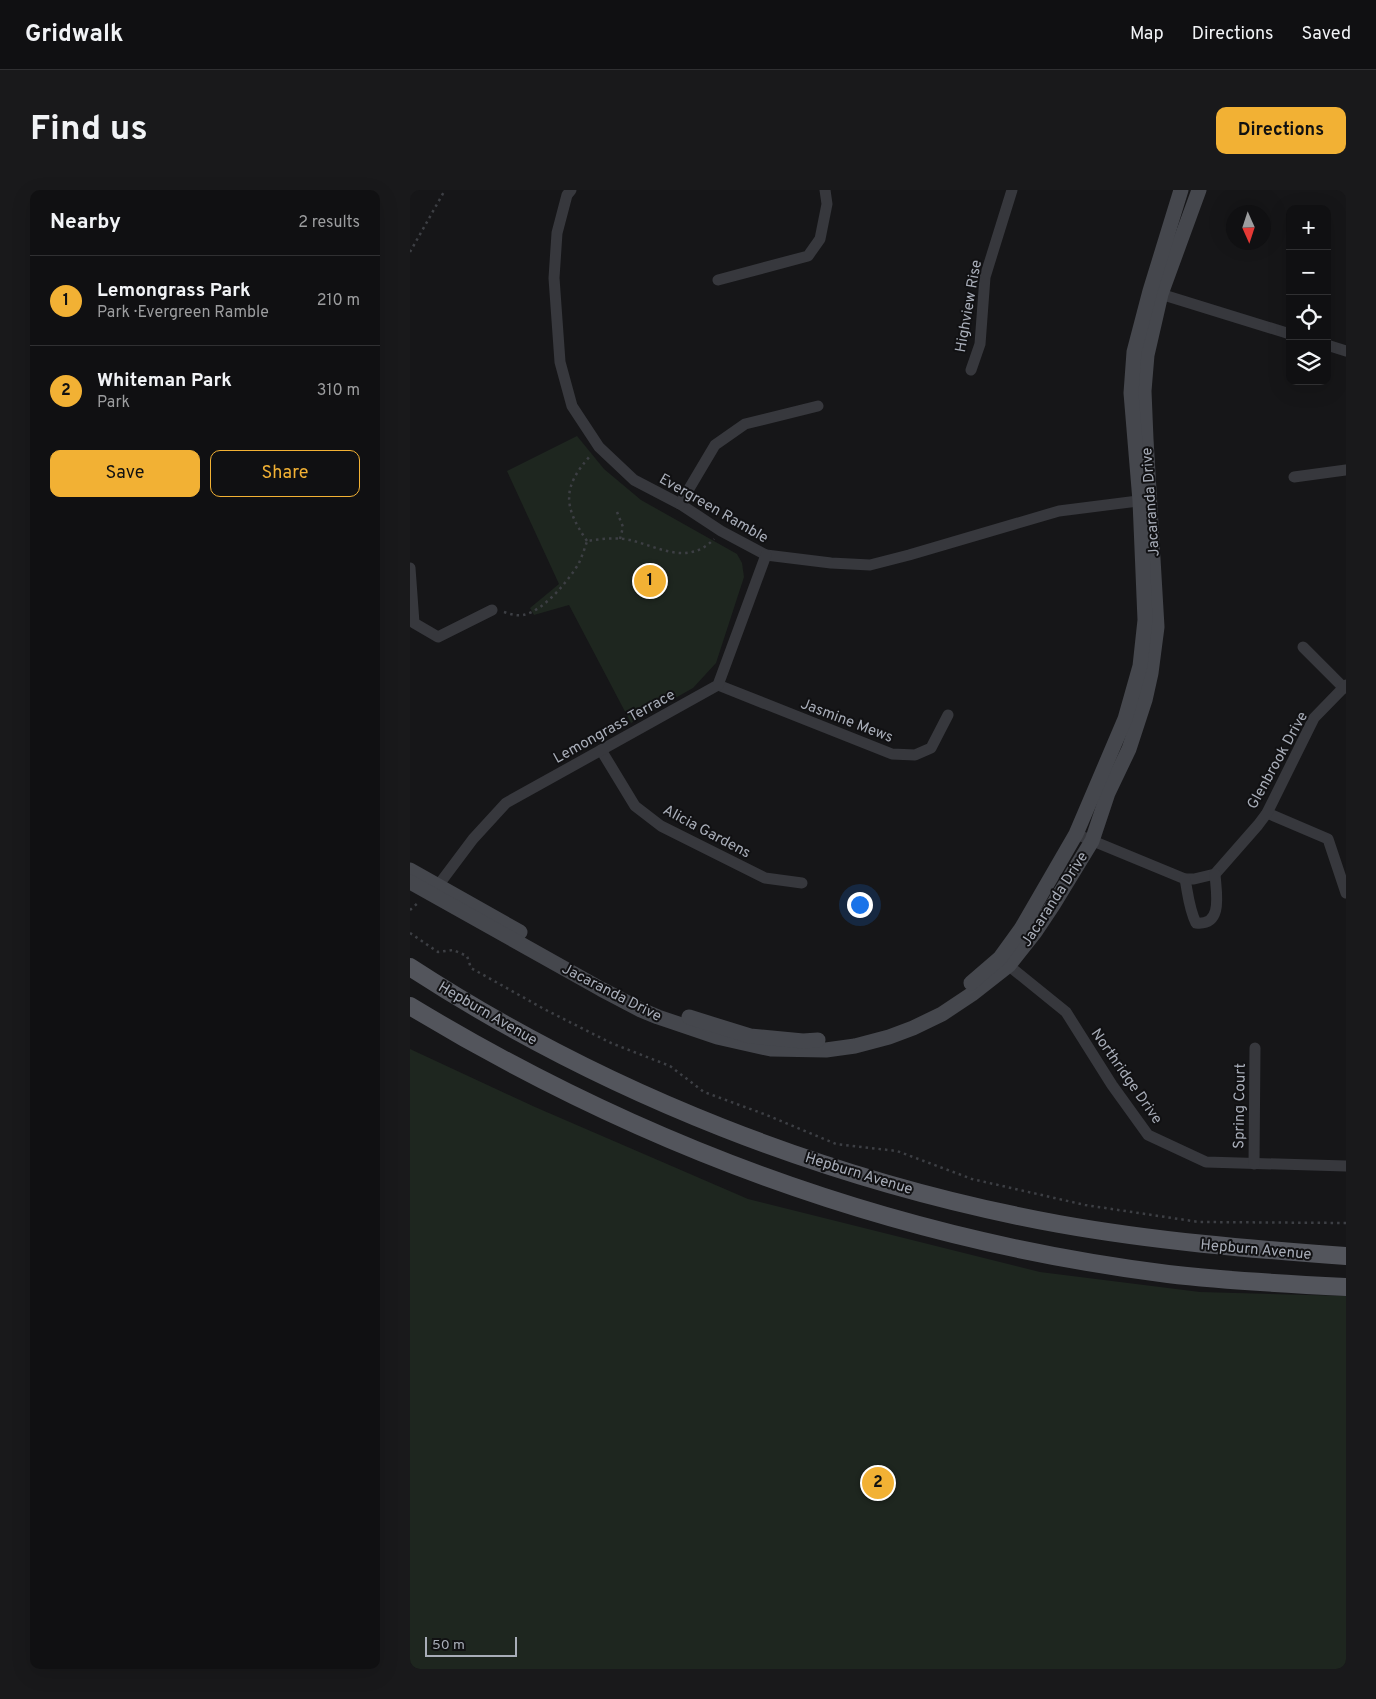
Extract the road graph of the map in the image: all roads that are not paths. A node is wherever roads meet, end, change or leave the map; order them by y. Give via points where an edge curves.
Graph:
1 (825, 190) edge
2 (1012, 190) edge
3 (1181, 190) edge
4 (1199, 190) edge
5 (566, 192) edge
6 (718, 280) dead end
7 (1155, 292) junction
8 (1286, 333) edge
9 (1331, 346) edge
10 (1346, 351) edge
11 (970, 370) dead end
12 (818, 406) dead end
13 (1346, 470) edge
14 (1294, 477) dead end
15 (1145, 500) junction
16 (680, 504) junction
17 (766, 555) junction
18 (410, 568) edge
19 (492, 610) road end
20 (1303, 647) dead end
21 (718, 686) junction
22 (1345, 686) edge
23 (948, 715) dead end
24 (601, 750) junction
25 (1267, 813) junction
26 (1076, 834) junction
27 (1092, 841) junction
28 (410, 870) edge
29 (1215, 874) junction
30 (1185, 879) junction
31 (410, 882) edge
32 (802, 883) dead end
33 (435, 889) junction
34 (1346, 893) edge
35 (1004, 962) junction
36 (410, 967) edge
37 (410, 1006) edge
38 (1255, 1048) dead end
39 (1254, 1164) junction
40 (1346, 1166) edge
41 (1346, 1256) edge
42 (1346, 1287) edge

1 - 6 street via 828,204 820,239 808,256
2 - 11 street, Highview Rise via 985,276 980,344
3 - 7 street, Jacaranda Drive
4 - 7 street, Jacaranda Drive
5 - 16 street, Evergreen Ramble via 557,233 554,278 560,362 572,406 599,447 634,480
7 - 8 street
7 - 15 street, Jacaranda Drive via 1134,352 1131,393
9 - 10 street
12 - 16 street via 746,424 715,445
13 - 14 street
15 - 17 street, Evergreen Ramble via 1059,511 870,565
15 - 26 street, Jacaranda Drive via 1145,620 1140,666 1125,719
15 - 27 street, Jacaranda Drive via 1157,627 1151,673 1129,749 1108,792
16 - 17 street, Evergreen Ramble
17 - 21 street
18 - 19 street via 414,623 438,636
20 - 22 street
21 - 23 street, Jasmine Mews via 892,754 915,755 931,748
21 - 24 street, Lemongrass Terrace
22 - 25 street, Glenbrook Drive via 1314,718
24 - 32 street, Alicia Gardens via 635,806 661,826 765,878
24 - 33 street, Lemongrass Terrace via 506,803 473,839
25 - 29 street, Glenbrook Drive
25 - 34 street via 1328,839
26 - 27 street
26 - 35 street, Jacaranda Drive
27 - 30 street
27 - 35 street, Jacaranda Drive via 1048,912
28 - 33 street, Jacaranda Drive
29 - 30 street
29 - 30 street via 1216,910 1213,918 1205,924 1196,923
31 - 33 street, Jacaranda Drive
33 - 35 street, Jacaranda Drive via 610,984 669,1011 750,1036 803,1041 844,1039 874,1033 912,1019 947,1000
35 - 39 street, Northridge Drive via 1066,1012 1148,1135 1206,1162
36 - 41 main road, Hepburn Avenue via 520,1033 623,1084 728,1129 845,1171 1002,1213 1077,1227 1180,1242
37 - 42 main road, Hepburn Avenue via 505,1061 609,1114 771,1180 882,1216 995,1244 1110,1266 1229,1280
38 - 39 street, Spring Court
39 - 40 street, Northridge Drive

